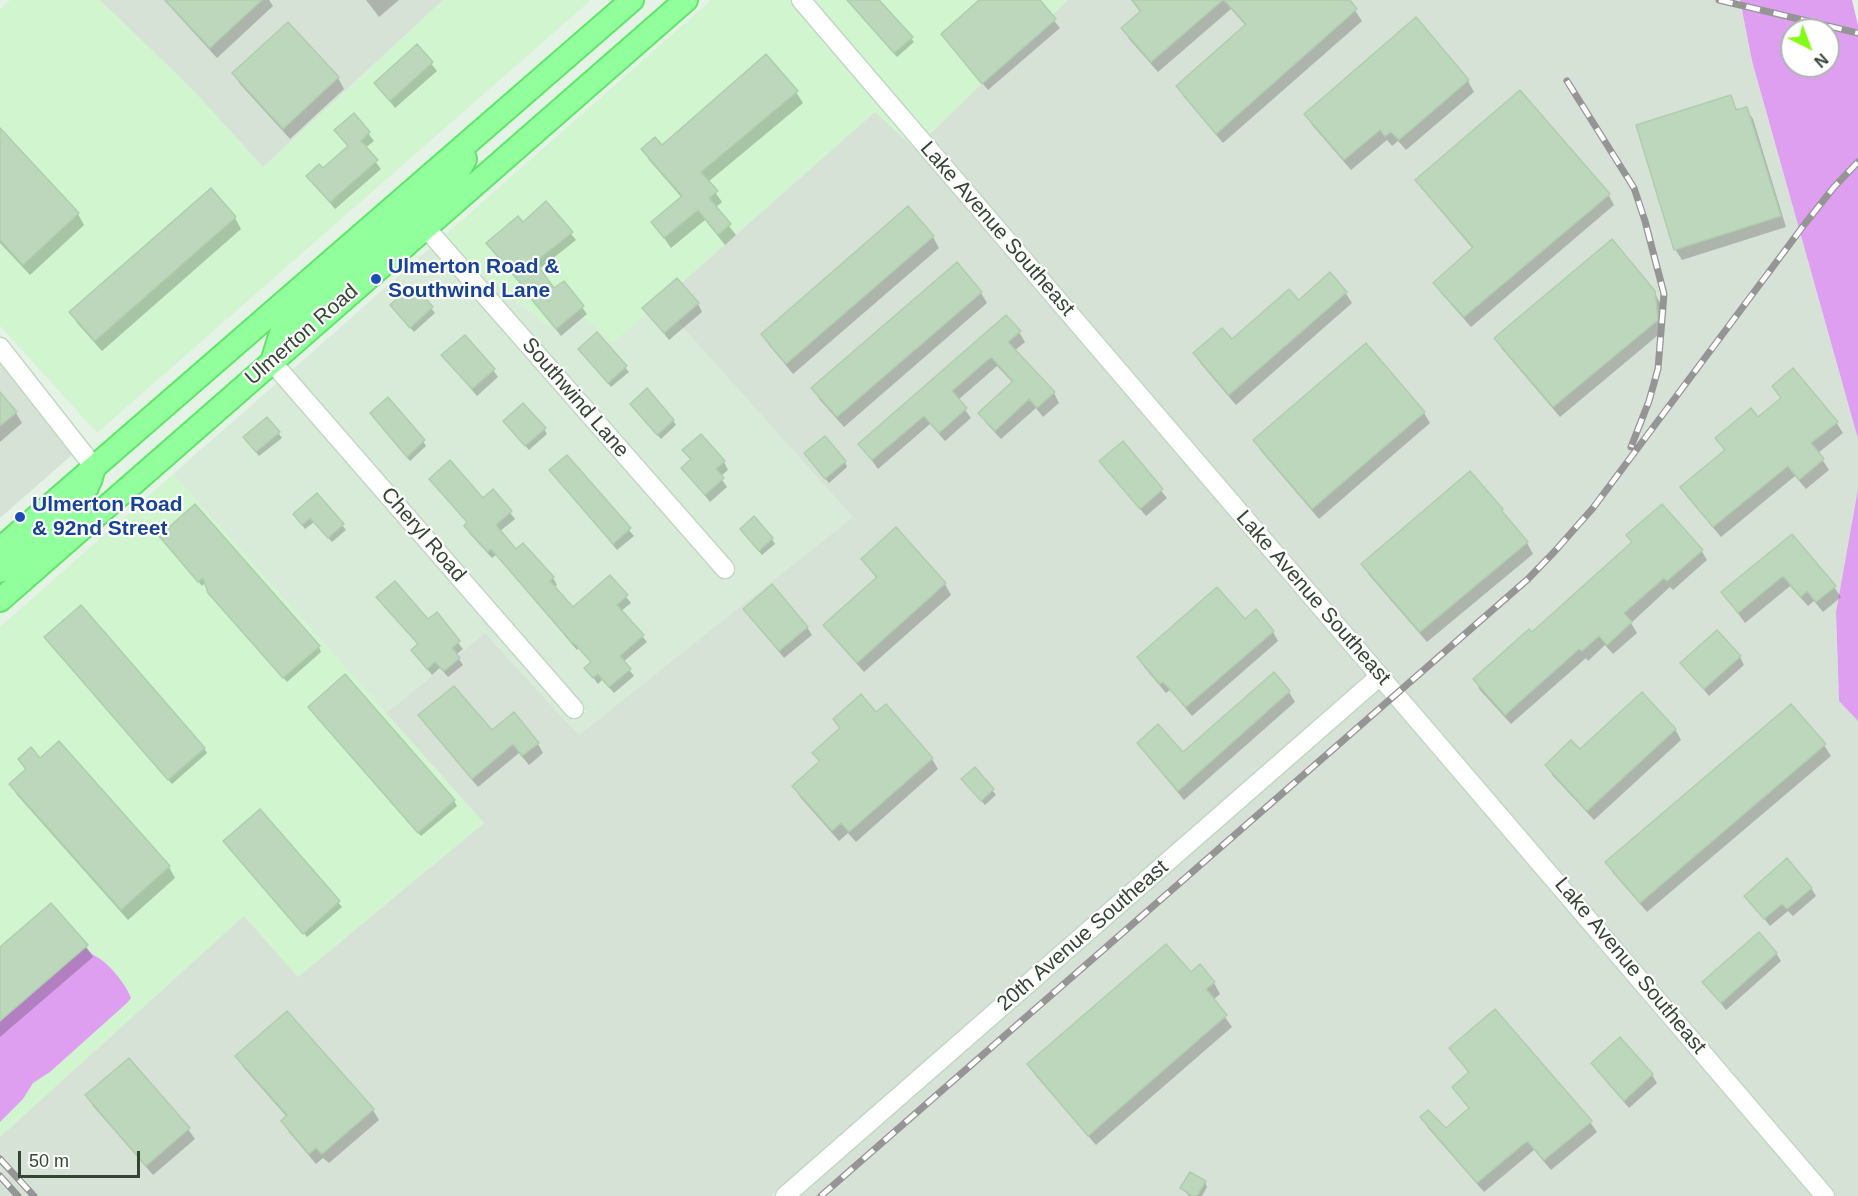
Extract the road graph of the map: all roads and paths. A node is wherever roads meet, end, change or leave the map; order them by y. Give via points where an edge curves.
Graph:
1 (632, 0) edge
2 (686, 0) edge
3 (801, 0) edge
4 (461, 149) junction
5 (426, 228) junction
6 (0, 347) edge
7 (272, 362) junction
8 (94, 467) junction
9 (0, 549) edge
10 (725, 569) dead end
11 (0, 571) edge
12 (0, 600) edge
13 (1380, 676) junction
14 (574, 708) dead end
15 (785, 1196) edge
16 (1825, 1196) edge

1 - 4 main road, Ulmerton Road
2 - 5 main road, Ulmerton Road
3 - 13 street, Lake Avenue Southeast
4 - 7 main road via 465,159 458,172 290,321 281,333
4 - 8 main road, Ulmerton Road
5 - 7 main road, Ulmerton Road
5 - 10 street, Southwind Lane
6 - 8 street
7 - 12 main road, Ulmerton Road
7 - 14 street, Cheryl Road
8 - 9 main road, Ulmerton Road
8 - 11 main road via 83,497 74,507
13 - 15 street, 20th Avenue Southeast
13 - 16 street, Lake Avenue Southeast

